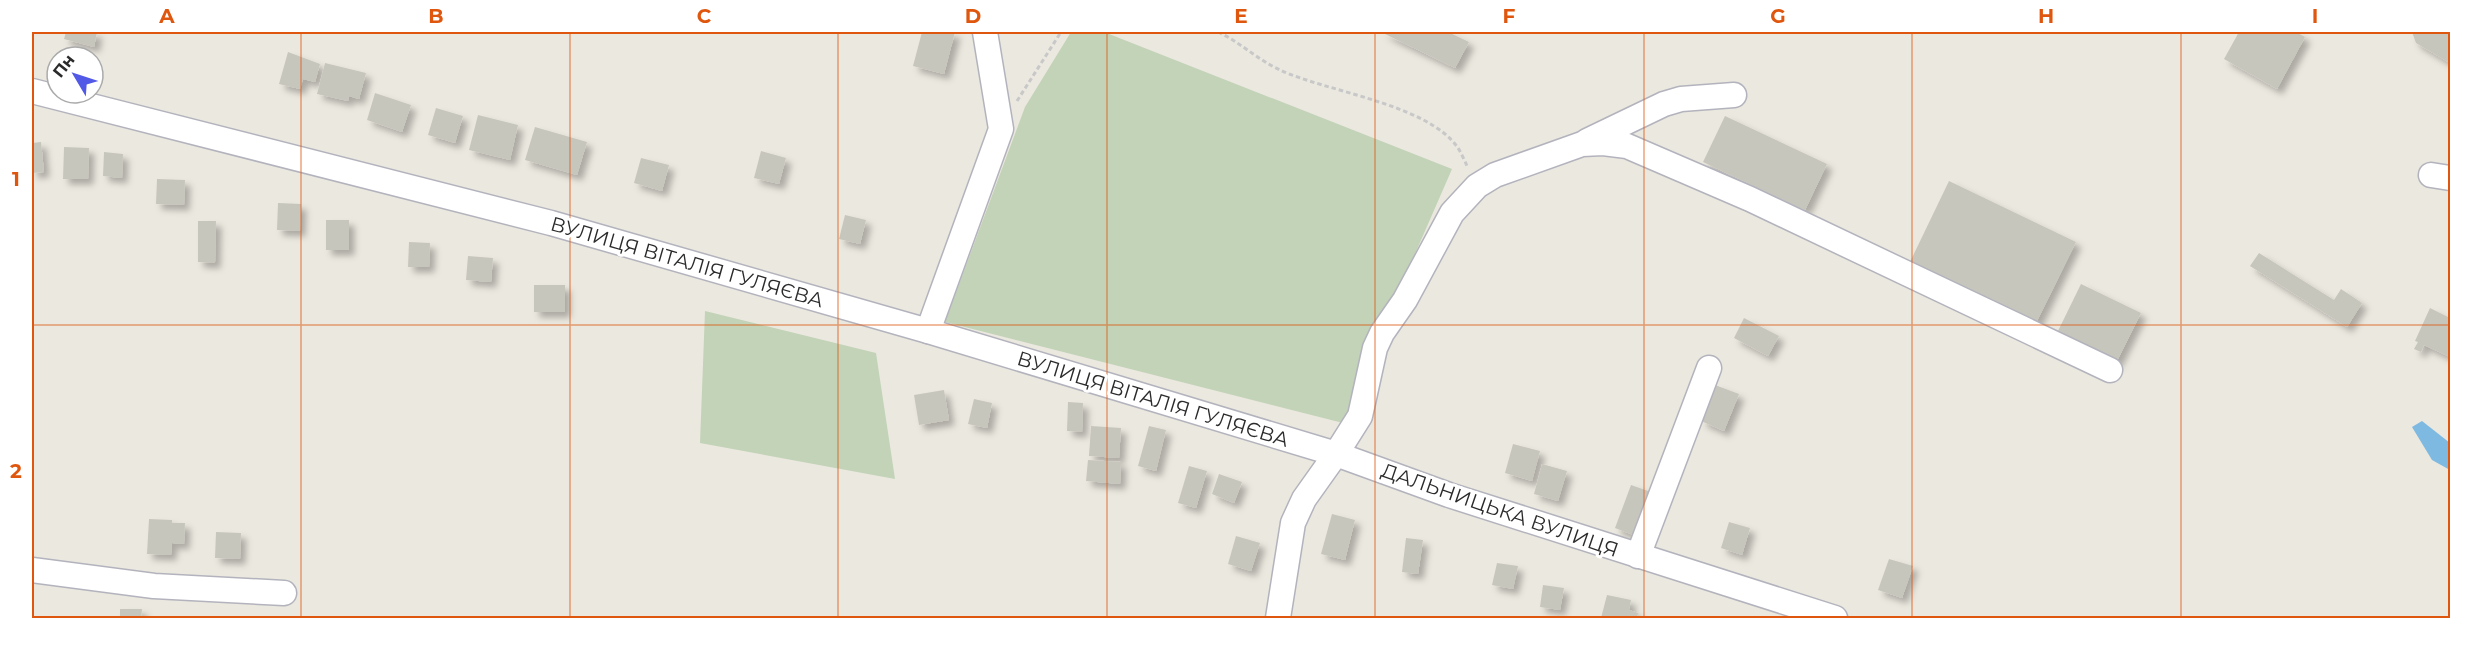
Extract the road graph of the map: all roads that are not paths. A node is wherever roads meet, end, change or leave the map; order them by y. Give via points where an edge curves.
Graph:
1 (986, 32) edge
2 (32, 91) edge
3 (1734, 95) dead end
4 (1582, 144) junction
5 (928, 331) junction
6 (1709, 368) dead end
7 (2110, 370) dead end
8 (1336, 454) junction
9 (1638, 556) junction
10 (32, 570) edge
11 (284, 593) dead end
12 (1278, 618) edge
13 (1835, 618) edge

1 - 5 street via 1001,129
2 - 5 street, ВУЛИЦЯ ВІТАЛІЯ ГУЛЯЄВА via 551,223
3 - 4 street via 1664,104
4 - 7 street via 1627,147 1750,199
4 - 8 street via 1495,175 1477,186 1452,213 1405,300 1382,333 1360,416
5 - 8 street, ВУЛИЦЯ ВІТАЛІЯ ГУЛЯЄВА
6 - 9 street
8 - 9 street, ДАЛЬНИЦЬКА ВУЛИЦЯ
8 - 12 street via 1297,510
9 - 13 street, ДАЛЬНИЦЬКА ВУЛИЦЯ
10 - 11 street via 154,585

